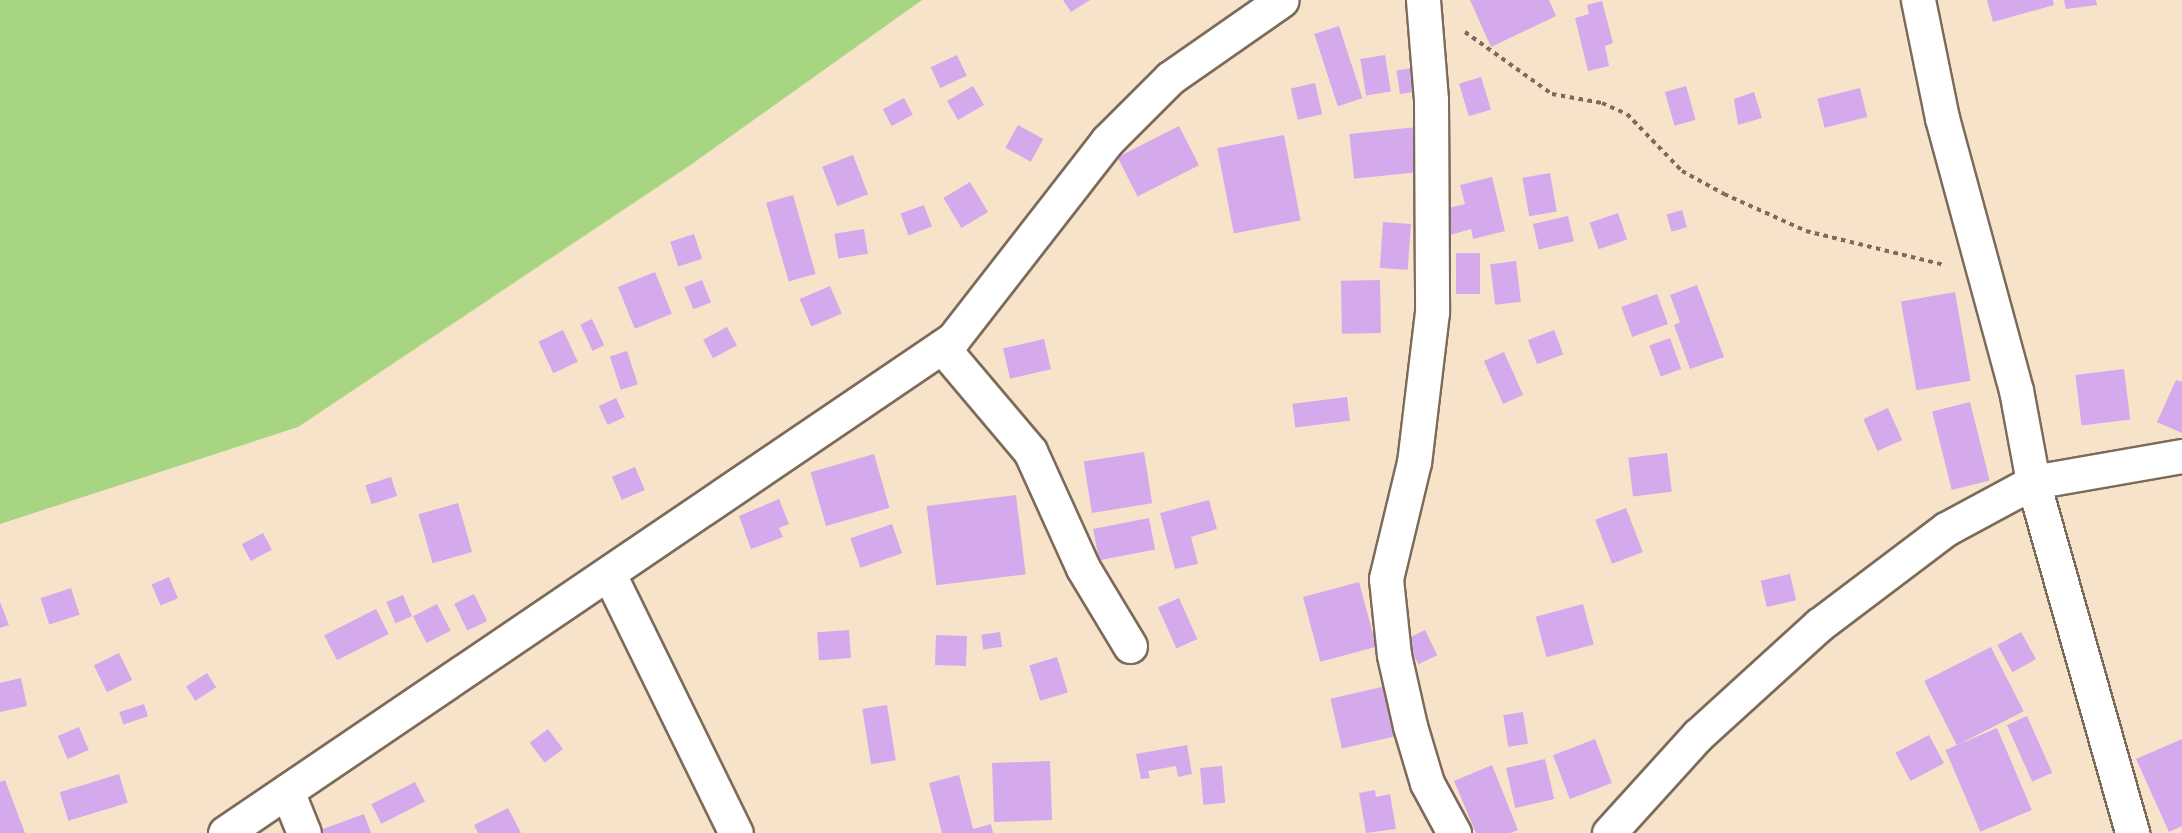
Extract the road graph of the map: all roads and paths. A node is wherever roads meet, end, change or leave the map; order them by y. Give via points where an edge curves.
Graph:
1 (1282, 0) edge
2 (1423, 0) edge
3 (1918, 0) edge
4 (1459, 27) dead end
5 (1982, 275) junction
6 (942, 347) junction
7 (2182, 456) edge
8 (2033, 482) junction
9 (609, 574) junction
10 (1130, 646) dead end
11 (287, 791) junction
12 (225, 833) edge
13 (304, 833) edge
14 (736, 833) edge
15 (1454, 833) edge
16 (1609, 833) edge
17 (2132, 833) edge

1 - 6 street via 1170,78 1107,141
2 - 15 street via 1431,100 1432,312 1414,462 1386,579 1394,655 1410,726 1426,783
3 - 5 street
4 - 5 path via 1552,94 1602,104 1627,114 1682,171 1724,194 1806,231
5 - 8 street via 2016,390
6 - 9 street
6 - 10 street via 1030,451 1083,568
7 - 8 street
8 - 16 street via 1946,530 1819,625 1698,735
8 - 17 street
9 - 11 street
9 - 14 street
11 - 12 street
11 - 13 street

